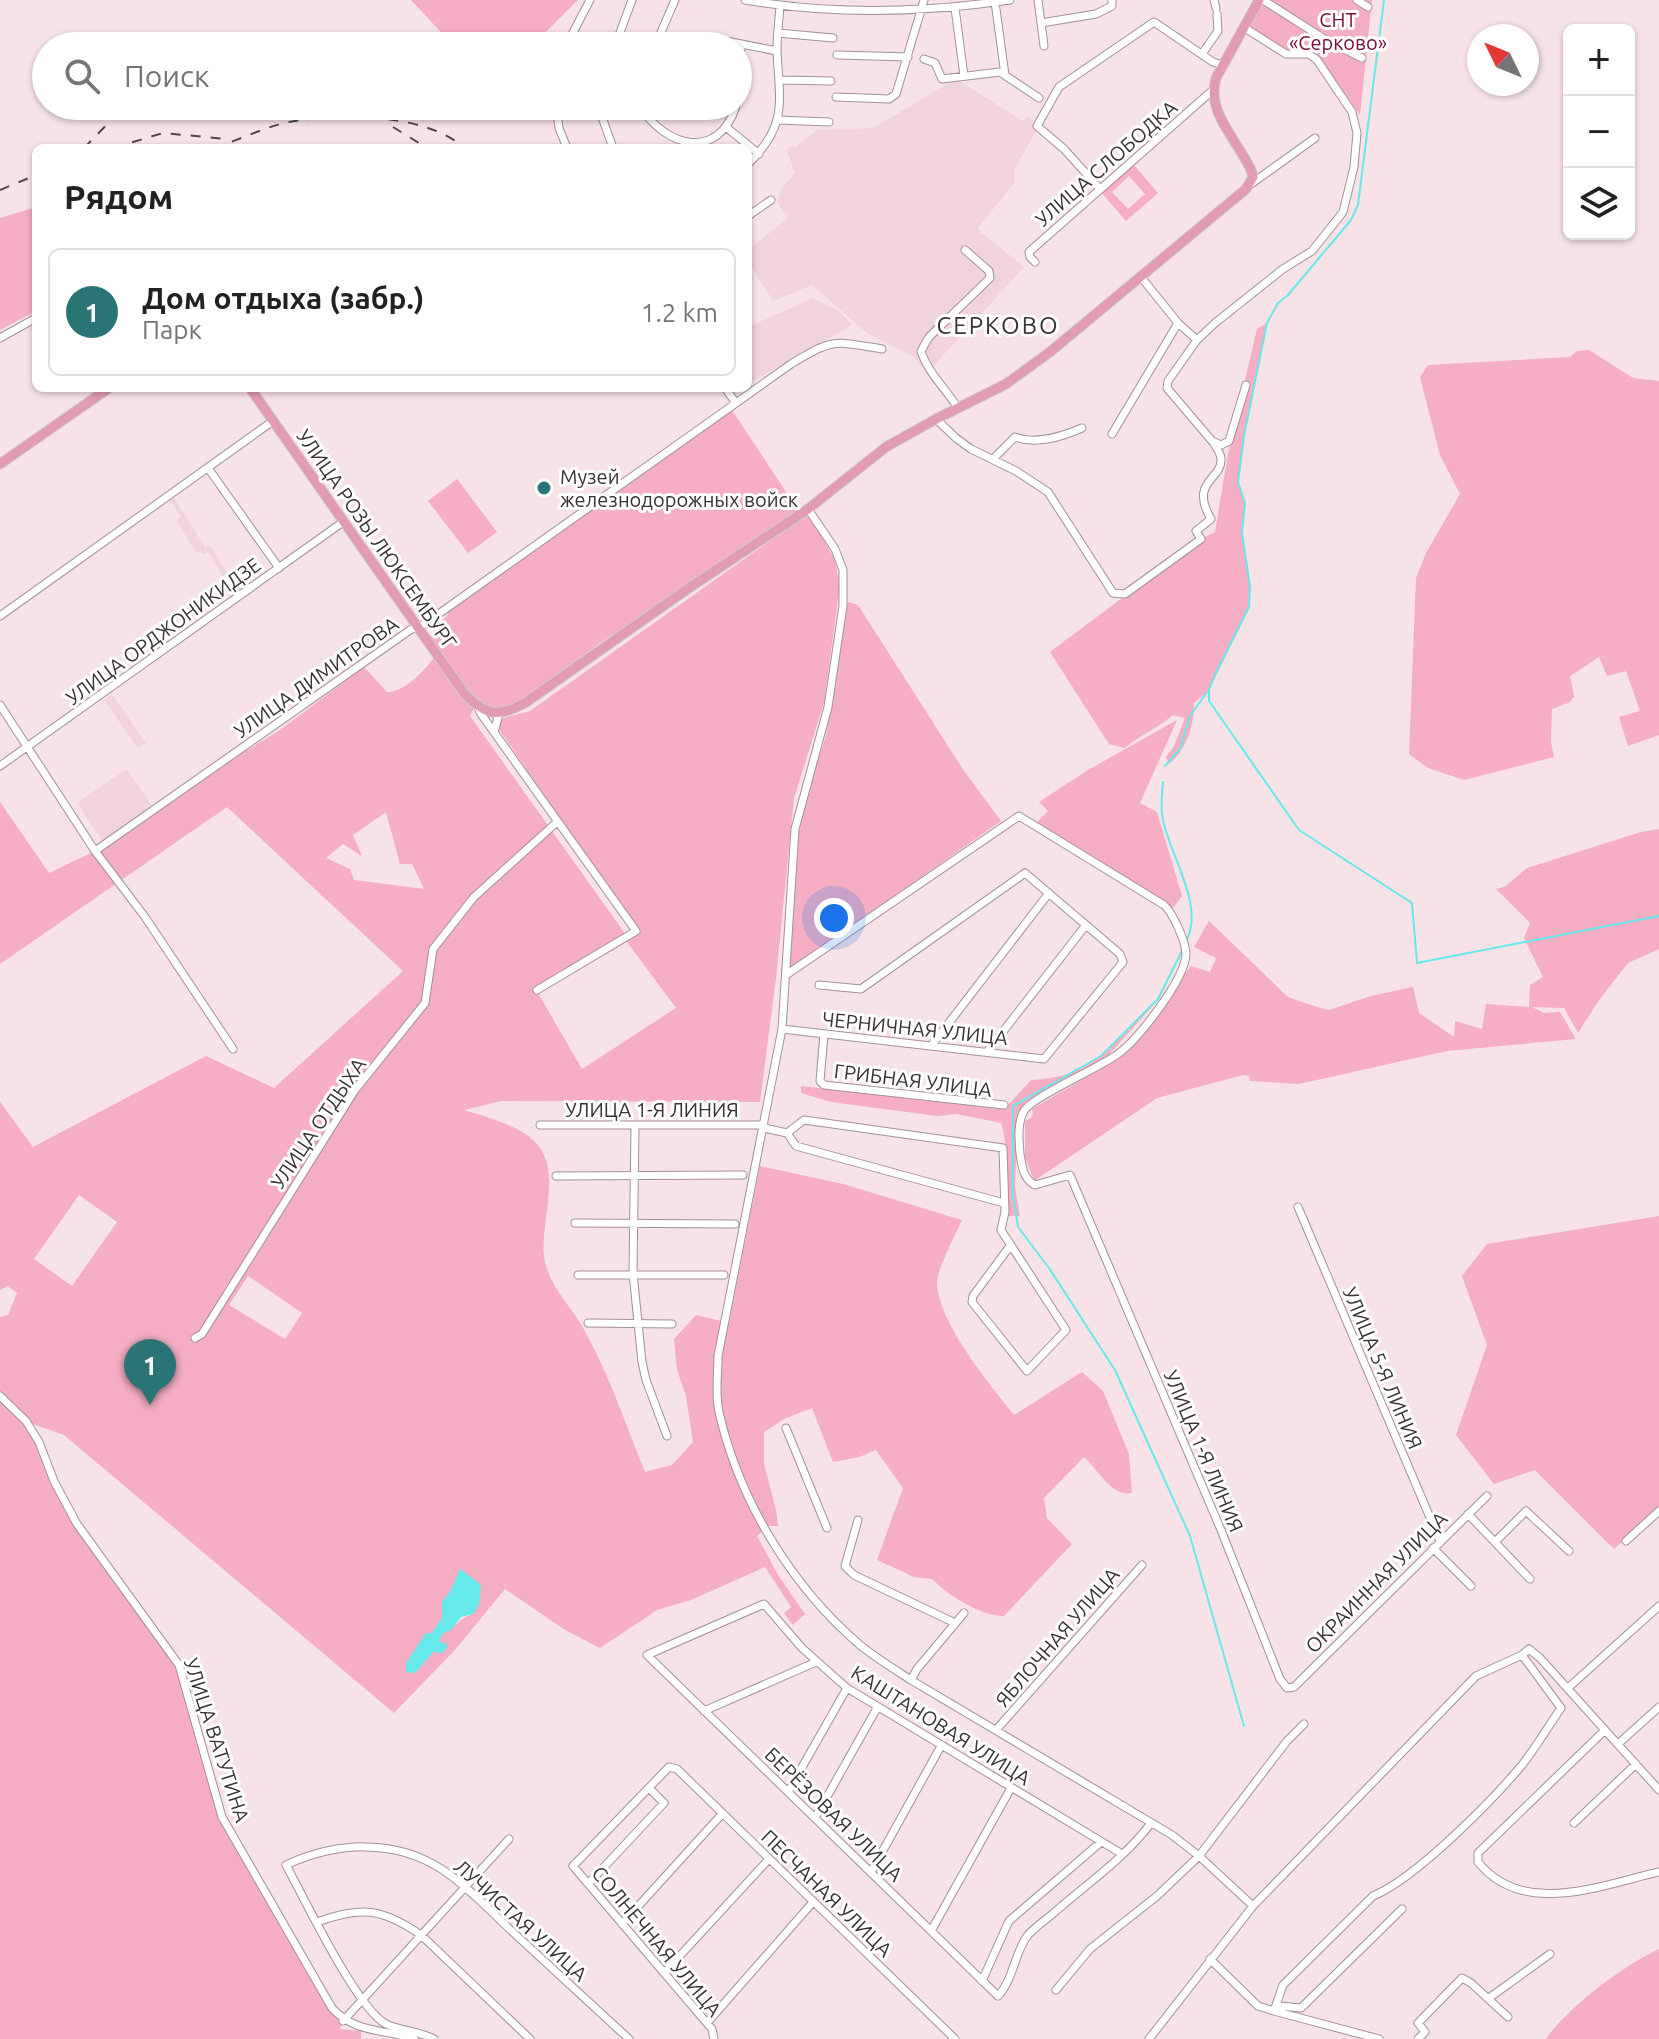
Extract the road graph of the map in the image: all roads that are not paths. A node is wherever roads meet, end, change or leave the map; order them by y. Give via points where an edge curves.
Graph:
1 (590, 0) edge
2 (632, 0) edge
3 (675, 0) edge
4 (745, 0) edge
5 (1010, 0) edge
6 (1038, 0) edge
7 (1112, 0) edge
8 (1261, 0) edge
9 (1357, 0) edge
10 (995, 2) junction
11 (923, 4) edge
12 (780, 6) junction
13 (1216, 7) edge
14 (1368, 7) dead end
15 (955, 8) junction
16 (1041, 23) junction
17 (1245, 28) junction
18 (571, 32) edge
19 (622, 32) edge
20 (661, 32) edge
21 (778, 33) junction
22 (833, 38) dead end
23 (1044, 46) dead end
24 (752, 47) edge
25 (777, 51) junction
26 (1202, 54) junction
27 (837, 55) dead end
28 (908, 57) junction
29 (1362, 58) dead end
30 (924, 59) dead end
31 (1223, 65) junction
32 (1005, 75) junction
33 (964, 76) junction
34 (781, 80) junction
35 (831, 81) dead end
36 (1213, 90) junction
37 (836, 97) dead end
38 (1039, 98) dead end
39 (558, 120) edge
40 (603, 120) edge
41 (648, 120) edge
42 (729, 120) edge
43 (778, 120) junction
44 (829, 122) dead end
45 (726, 127) junction
46 (1315, 138) dead end
47 (565, 144) edge
48 (612, 144) edge
49 (688, 144) edge
50 (688, 144) edge
51 (747, 144) edge
52 (752, 148) edge
53 (759, 154) junction
54 (752, 160) edge
55 (1251, 184) junction
56 (1100, 189) junction
57 (771, 200) dead end
58 (752, 213) edge
59 (965, 250) dead end
60 (1035, 262) dead end
61 (1141, 277) junction
62 (32, 320) edge
63 (1178, 323) junction
64 (0, 338) edge
65 (1197, 340) junction
66 (882, 349) dead end
67 (1246, 385) dead end
68 (103, 392) edge
69 (253, 392) edge
70 (728, 392) edge
71 (752, 392) edge
72 (752, 392) edge
73 (736, 403) junction
74 (958, 408) junction
75 (936, 419) junction
76 (273, 421) junction
77 (1082, 428) dead end
78 (1112, 434) dead end
79 (1212, 441) junction
80 (993, 459) junction
81 (0, 464) edge
82 (208, 468) junction
83 (808, 509) junction
84 (343, 522) junction
85 (279, 568) junction
86 (0, 616) edge
87 (418, 628) junction
88 (0, 705) edge
89 (478, 707) junction
90 (499, 714) junction
91 (494, 732) junction
92 (29, 746) junction
93 (0, 766) edge
94 (557, 822) junction
95 (95, 851) junction
96 (1049, 893) junction
97 (1086, 925) junction
98 (786, 975) junction
99 (819, 985) dead end
100 (537, 990) dead end
101 (782, 1029) junction
102 (824, 1034) junction
103 (931, 1046) junction
104 (233, 1049) dead end
105 (987, 1052) junction
106 (1004, 1105) dead end
107 (540, 1125) dead end
108 (635, 1126) junction
109 (764, 1127) junction
110 (787, 1133) junction
111 (635, 1175) junction
112 (743, 1175) dead end
113 (556, 1176) dead end
114 (1004, 1203) junction
115 (1298, 1207) dead end
116 (575, 1223) dead end
117 (635, 1224) junction
118 (735, 1224) dead end
119 (1010, 1246) junction
120 (633, 1273) junction
121 (578, 1275) dead end
122 (724, 1275) dead end
123 (588, 1323) dead end
124 (639, 1323) junction
125 (672, 1324) dead end
126 (195, 1338) dead end
127 (0, 1396) edge
128 (786, 1428) dead end
129 (667, 1436) dead end
130 (1487, 1496) dead end
131 (1659, 1511) edge
132 (1468, 1514) junction
133 (858, 1520) dead end
134 (827, 1528) dead end
135 (1440, 1541) junction
136 (1626, 1541) dead end
137 (1495, 1542) junction
138 (1433, 1548) junction
139 (1569, 1551) dead end
140 (1142, 1565) dead end
141 (1530, 1579) dead end
142 (1471, 1586) dead end
143 (1659, 1606) edge
144 (964, 1613) dead end
145 (955, 1623) junction
146 (647, 1655) joint
147 (1522, 1655) junction
148 (816, 1662) junction
149 (911, 1680) junction
150 (847, 1688) junction
151 (1287, 1688) joint
152 (1568, 1688) junction
153 (1659, 1707) edge
154 (877, 1708) junction
155 (704, 1711) junction
156 (1304, 1724) dead end
157 (996, 1730) junction
158 (1605, 1730) junction
159 (1618, 1744) junction
160 (941, 1746) junction
161 (1636, 1764) junction
162 (677, 1769) joint
163 (649, 1788) junction
164 (1011, 1788) junction
165 (1659, 1790) edge
166 (788, 1792) junction
167 (722, 1814) junction
168 (815, 1818) junction
169 (1151, 1823) junction
170 (1574, 1823) dead end
171 (509, 1839) dead end
172 (1101, 1842) junction
173 (1122, 1854) junction
174 (1199, 1856) junction
175 (769, 1859) junction
176 (871, 1872) junction
177 (1659, 1872) edge
178 (588, 1884) junction
179 (464, 1887) junction
180 (813, 1902) junction
181 (1253, 1906) junction
182 (1402, 1909) dead end
183 (317, 1922) junction
184 (622, 1924) junction
185 (931, 1931) junction
186 (421, 1935) junction
187 (1550, 1954) dead end
188 (1210, 1959) junction
189 (664, 1973) junction
190 (982, 1981) junction
191 (1056, 1990) dead end
192 (1489, 1998) junction
193 (362, 2001) junction
194 (1274, 2011) junction
195 (1508, 2017) dead end
196 (343, 2021) junction
197 (707, 2023) junction
198 (414, 2039) edge
199 (434, 2039) edge
200 (530, 2039) edge
201 (629, 2039) edge
202 (714, 2039) edge
203 (955, 2039) edge
204 (1149, 2039) edge
205 (1379, 2039) edge
206 (1418, 2039) edge

1 - 18 street
2 - 19 street
3 - 20 street
4 - 12 street
5 - 10 street
6 - 16 street
7 - 16 street via 1112,6 1096,14
8 - 17 main road
8 - 29 street
9 - 14 street
10 - 15 street
10 - 32 street
11 - 12 street via 837,11
11 - 15 street
11 - 28 street
12 - 21 street
13 - 26 street via 1218,31
15 - 33 street
16 - 23 street
17 - 31 main road
17 - 65 street via 1286,54 1309,54 1317,60 1352,112 1357,133 1354,167 1343,212 1312,251
21 - 22 street
21 - 25 street
24 - 25 street
25 - 34 street
26 - 31 street
26 - 56 street via 1154,22 1055,92 1037,126
27 - 28 street
28 - 37 street via 893,97
30 - 33 street via 936,64 940,78
31 - 36 main road
32 - 33 street
32 - 38 street
34 - 35 street
34 - 43 street
36 - 55 main road via 1215,106 1251,170
36 - 56 street, УЛИЦА СЛОБОДКА
39 - 47 street
40 - 48 street
41 - 49 street
42 - 45 street
43 - 44 street
43 - 53 street
45 - 50 street via 706,141
45 - 51 street
46 - 55 street
52 - 53 street
53 - 54 street
55 - 61 main road
56 - 60 street, УЛИЦА СЛОБОДКА via 1029,252
57 - 58 street
59 - 74 street via 990,278 921,351
61 - 63 street
61 - 74 main road via 1006,384
62 - 64 street
63 - 65 street
63 - 78 street
65 - 79 street via 1167,388
66 - 72 street, УЛИЦА ДИМИТРОВА via 829,343
67 - 79 street via 1229,441
68 - 81 main road
69 - 76 main road, УЛИЦА РОЗЫ ЛЮКСЕМБУРГ
70 - 73 street
71 - 73 street, УЛИЦА ДИМИТРОВА
73 - 87 street, УЛИЦА ДИМИТРОВА
74 - 75 main road
75 - 80 street via 956,438
75 - 83 main road via 886,447
76 - 82 street
76 - 84 main road, УЛИЦА РОЗЫ ЛЮКСЕМБУРГ
77 - 80 street via 1034,442 1015,437
79 - 80 street via 1222,456 1206,483 1203,505 1211,519 1196,531 1201,539 1118,595 1048,492
82 - 85 street
82 - 86 street
83 - 90 main road via 525,703
83 - 98 street via 835,549 844,590 828,707 795,829
84 - 85 street, УЛИЦА ОРДЖОНИКИДЗЕ
84 - 87 main road, УЛИЦА РОЗЫ ЛЮКСЕМБУРГ
85 - 92 street, УЛИЦА ОРДЖОНИКИДЗЕ
87 - 89 main road, УЛИЦА РОЗЫ ЛЮКСЕМБУРГ
87 - 95 street, УЛИЦА ДИМИТРОВА
88 - 92 street
89 - 90 main road
89 - 91 street
90 - 91 street
91 - 94 street
92 - 93 street, УЛИЦА ОРДЖОНИКИДЗЕ
92 - 95 street
94 - 100 street via 636,931
94 - 126 street, УЛИЦА ОТДЫХА via 474,897 433,949 425,1003 355,1090
95 - 104 street
96 - 97 street
96 - 99 street via 1025,873 861,989
96 - 103 street
97 - 105 street
97 - 105 street, ЧЕРНИЧНАЯ УЛИЦА via 1123,962 1044,1059
98 - 101 street
98 - 151 street, УЛИЦА 1-Я ЛИНИЯ via 1019,816 1173,915 1186,956 1174,984 1120,1052 1028,1106 1019,1127 1022,1168 1035,1185 1070,1175
101 - 102 street, ЧЕРНИЧНАЯ УЛИЦА
101 - 109 street
102 - 103 street, ЧЕРНИЧНАЯ УЛИЦА
102 - 106 street, ГРИБНАЯ УЛИЦА via 824,1085
103 - 105 street, ЧЕРНИЧНАЯ УЛИЦА
107 - 108 street, УЛИЦА 1-Я ЛИНИЯ
108 - 109 street, УЛИЦА 1-Я ЛИНИЯ
108 - 111 street
109 - 110 street, УЛИЦА 1-Я ЛИНИЯ
109 - 149 street via 718,1356 718,1410 742,1481 791,1569 862,1647
110 - 114 street via 796,1146
110 - 114 street via 804,1120 1003,1148
111 - 112 street
111 - 113 street
111 - 117 street
114 - 119 street via 1001,1230
115 - 135 street, УЛИЦА 5-Я ЛИНИЯ
116 - 117 street
117 - 118 street
117 - 120 street
119 - 119 street via 972,1302 1027,1371 1066,1330
120 - 121 street
120 - 122 street
120 - 124 street
123 - 124 street
124 - 125 street
124 - 129 street via 646,1380
127 - 196 street, УЛИЦА ВАТУТИНА via 26,1421 77,1524 179,1665 222,1817
128 - 134 street
130 - 132 street, ОКРАИННАЯ УЛИЦА
131 - 136 street
132 - 135 street, ОКРАИННАЯ УЛИЦА
132 - 137 street
133 - 145 street via 845,1566
135 - 138 street, ОКРАИННАЯ УЛИЦА
137 - 139 street via 1526,1511
137 - 141 street
138 - 142 street
138 - 151 street, ОКРАИННАЯ УЛИЦА via 1294,1687
140 - 157 street, ЯБЛОЧНАЯ УЛИЦА
143 - 152 street
144 - 145 street
145 - 149 street
146 - 148 street, КАШТАНОВАЯ УЛИЦА via 759,1605 766,1606
146 - 155 street, БЕРЁЗОВАЯ УЛИЦА
147 - 152 street via 1529,1649
147 - 181 street via 1476,1676
147 - 194 street via 1561,1708 1529,1754 1472,1817 1391,1888 1373,1896 1283,1985
148 - 150 street, КАШТАНОВАЯ УЛИЦА
148 - 155 street
149 - 157 street
150 - 154 street, КАШТАНОВАЯ УЛИЦА
150 - 166 street
152 - 158 street
153 - 159 street
154 - 160 street, КАШТАНОВАЯ УЛИЦА
154 - 168 street
155 - 166 street, БЕРЁЗОВАЯ УЛИЦА
156 - 174 street
157 - 169 street
158 - 159 street
158 - 177 street via 1478,1853 1478,1862 1518,1890 1546,1895
159 - 161 street
160 - 164 street, КАШТАНОВАЯ УЛИЦА
160 - 176 street
161 - 165 street
161 - 170 street
162 - 163 street, СОЛНЕЧНАЯ УЛИЦА via 669,1767
162 - 167 street, ПЕСЧАНАЯ УЛИЦА
163 - 178 street via 664,1803
163 - 178 street, СОЛНЕЧНАЯ УЛИЦА via 573,1866
164 - 172 street, КАШТАНОВАЯ УЛИЦА
164 - 185 street
166 - 168 street, БЕРЁЗОВАЯ УЛИЦА
167 - 175 street, ПЕСЧАНАЯ УЛИЦА
167 - 184 street
168 - 176 street, БЕРЁЗОВАЯ УЛИЦА
169 - 173 street
169 - 174 street
171 - 179 street
172 - 173 street, КАШТАНОВАЯ УЛИЦА
172 - 190 street via 1009,1921
173 - 190 street, БЕРЁЗОВАЯ УЛИЦА via 1027,1937 998,1996
174 - 181 street
174 - 191 street via 1090,1949
175 - 180 street, ПЕСЧАНАЯ УЛИЦА
175 - 189 street
176 - 185 street, БЕРЁЗОВАЯ УЛИЦА
178 - 184 street, СОЛНЕЧНАЯ УЛИЦА
179 - 183 street, ЛУЧИСТАЯ УЛИЦА via 418,1857 377,1847 311,1853 286,1865
179 - 186 street
179 - 201 street, ЛУЧИСТАЯ УЛИЦА
180 - 197 street
180 - 203 street, ПЕСЧАНАЯ УЛИЦА
181 - 188 street
182 - 194 street via 1301,2008 1280,2006
183 - 186 street via 346,1912 376,1912
183 - 193 street
184 - 189 street, СОЛНЕЧНАЯ УЛИЦА
185 - 190 street, БЕРЁЗОВАЯ УЛИЦА
186 - 193 street
186 - 200 street
187 - 192 street
188 - 194 street via 1258,2006
188 - 204 street
189 - 197 street, СОЛНЕЧНАЯ УЛИЦА
192 - 195 street
192 - 206 street via 1462,1978 1418,2023 1425,2032
193 - 196 street
193 - 199 street via 386,2025
194 - 205 street
196 - 198 street
197 - 202 street, СОЛНЕЧНАЯ УЛИЦА

